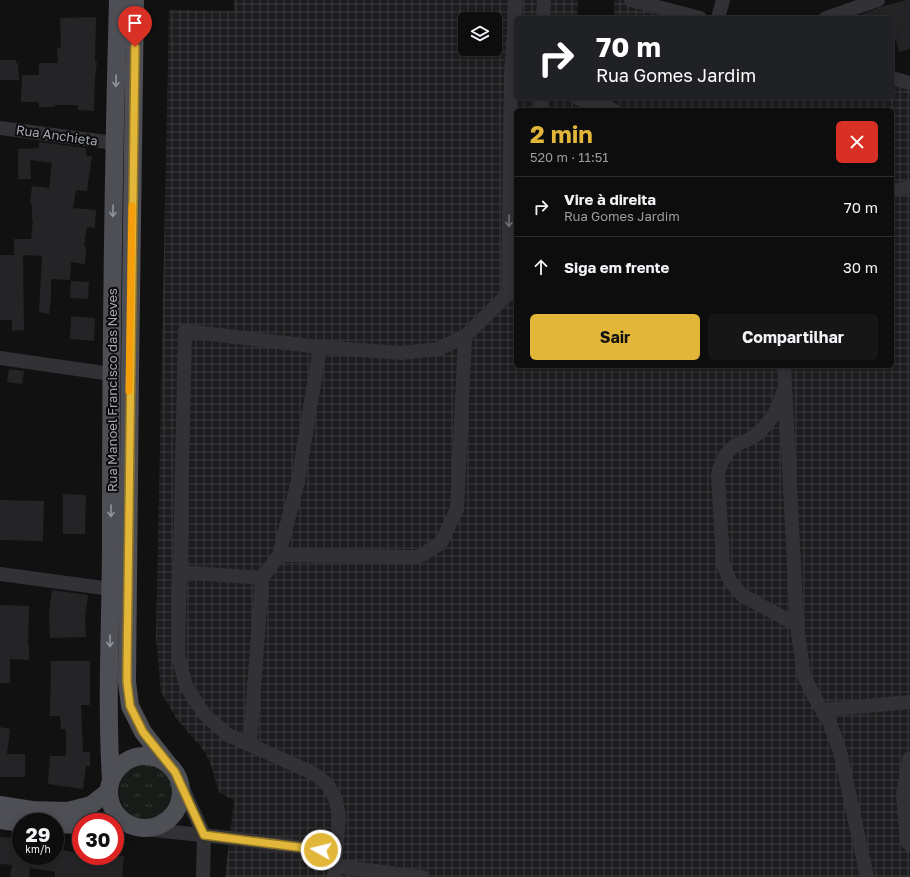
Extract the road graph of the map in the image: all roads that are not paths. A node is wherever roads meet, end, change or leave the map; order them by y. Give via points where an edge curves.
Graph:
1 (118, 0) edge
2 (135, 0) edge
3 (516, 0) edge
4 (544, 0) edge
5 (631, 0) edge
6 (723, 0) edge
7 (878, 0) edge
8 (650, 2) edge
9 (515, 16) edge
10 (543, 16) edge
11 (694, 16) edge
12 (719, 16) edge
13 (832, 16) edge
14 (514, 51) edge
15 (513, 76) edge
16 (894, 79) edge
17 (910, 83) edge
18 (580, 103) edge
19 (609, 108) edge
20 (0, 128) edge
21 (114, 143) junction
22 (909, 188) edge
23 (894, 191) edge
24 (512, 294) edge
25 (465, 336) junction
26 (320, 347) junction
27 (0, 358) edge
28 (784, 368) edge
29 (111, 374) junction
30 (785, 382) junction
31 (279, 555) junction
32 (179, 572) junction
33 (0, 574) edge
34 (262, 578) junction
35 (111, 589) junction
36 (797, 625) junction
37 (910, 702) edge
38 (822, 710) junction
39 (250, 744) junction
40 (910, 758) edge
41 (168, 764) junction
42 (180, 782) junction
43 (110, 785) junction
44 (0, 805) edge
45 (0, 820) edge
46 (12, 822) edge
47 (130, 827) edge
48 (204, 835) junction
49 (910, 845) edge
50 (335, 865) edge
51 (202, 876) edge
52 (422, 877) edge
53 (867, 877) edge

1 -> 21 main road, Rua Manoel Francisco das Neves
2 - 41 main road, Rua Manoel Francisco das Neves via 127,682 130,706 143,732
3 - 9 street
4 - 10 street
5 - 8 street
6 - 12 street
7 - 13 street
8 - 11 street
14 - 15 street
15 -> 24 street
16 - 17 street
18 - 19 street
20 - 21 street, Rua Anchieta
21 -> 29 main road, Rua Manoel Francisco das Neves
22 - 23 street
24 - 25 street
25 - 26 street via 439,349 401,352
25 - 31 street via 457,509 441,543 418,557
26 - 31 street via 298,481
26 - 32 street via 185,331
27 - 29 street
28 - 30 street
29 -> 35 main road, Rua Manoel Francisco das Neves
30 - 36 street
30 - 36 street via 780,405 767,425 749,440 727,452 718,474 723,564 730,581 742,595
31 - 34 street
32 - 34 street
32 - 39 street via 178,655 186,686 204,714 228,735
33 - 35 street
34 - 39 street
35 -> 43 main road, Rua Manoel Francisco das Neves via 108,734
36 - 38 street via 804,676
37 - 38 street
38 - 53 street via 840,751
39 - 50 street via 313,773 326,784 336,800 339,817
40 - 49 street via 903,795 907,841
41 - 42 main road
41 - 43 main road via 158,758 135,757 116,770
42 - 47 main road via 182,795 174,815 155,828
42 - 48 street
43 - 44 main road via 92,805 68,811 32,810
43 - 47 main road via 110,802 115,813
45 - 46 main road
47 - 48 street
48 - 50 street
48 - 51 street
50 - 52 street

